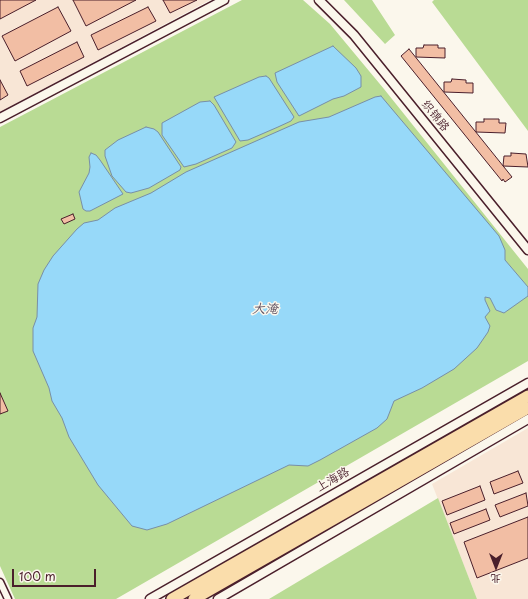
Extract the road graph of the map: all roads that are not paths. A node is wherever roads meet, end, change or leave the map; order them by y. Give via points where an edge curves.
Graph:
1 (224, 0) edge
2 (319, 0) edge
3 (326, 3) edge
4 (0, 118) edge
5 (528, 250) edge
6 (528, 383) edge
7 (528, 396) edge
8 (528, 408) edge
9 (528, 419) edge
10 (457, 442) junction
11 (0, 582) edge
12 (8, 599) edge
13 (150, 599) edge
14 (172, 599) edge
15 (194, 599) edge
16 (218, 599) edge

1 - 4 main road
2 - 3 main road, 织锦路
3 - 5 main road, 织锦路
6 - 13 main road, 上海路
7 - 10 highway, 上海路
8 - 10 highway, 上海路
9 - 16 main road
10 - 14 highway, 上海路
10 - 15 highway, 上海路
11 - 12 street

